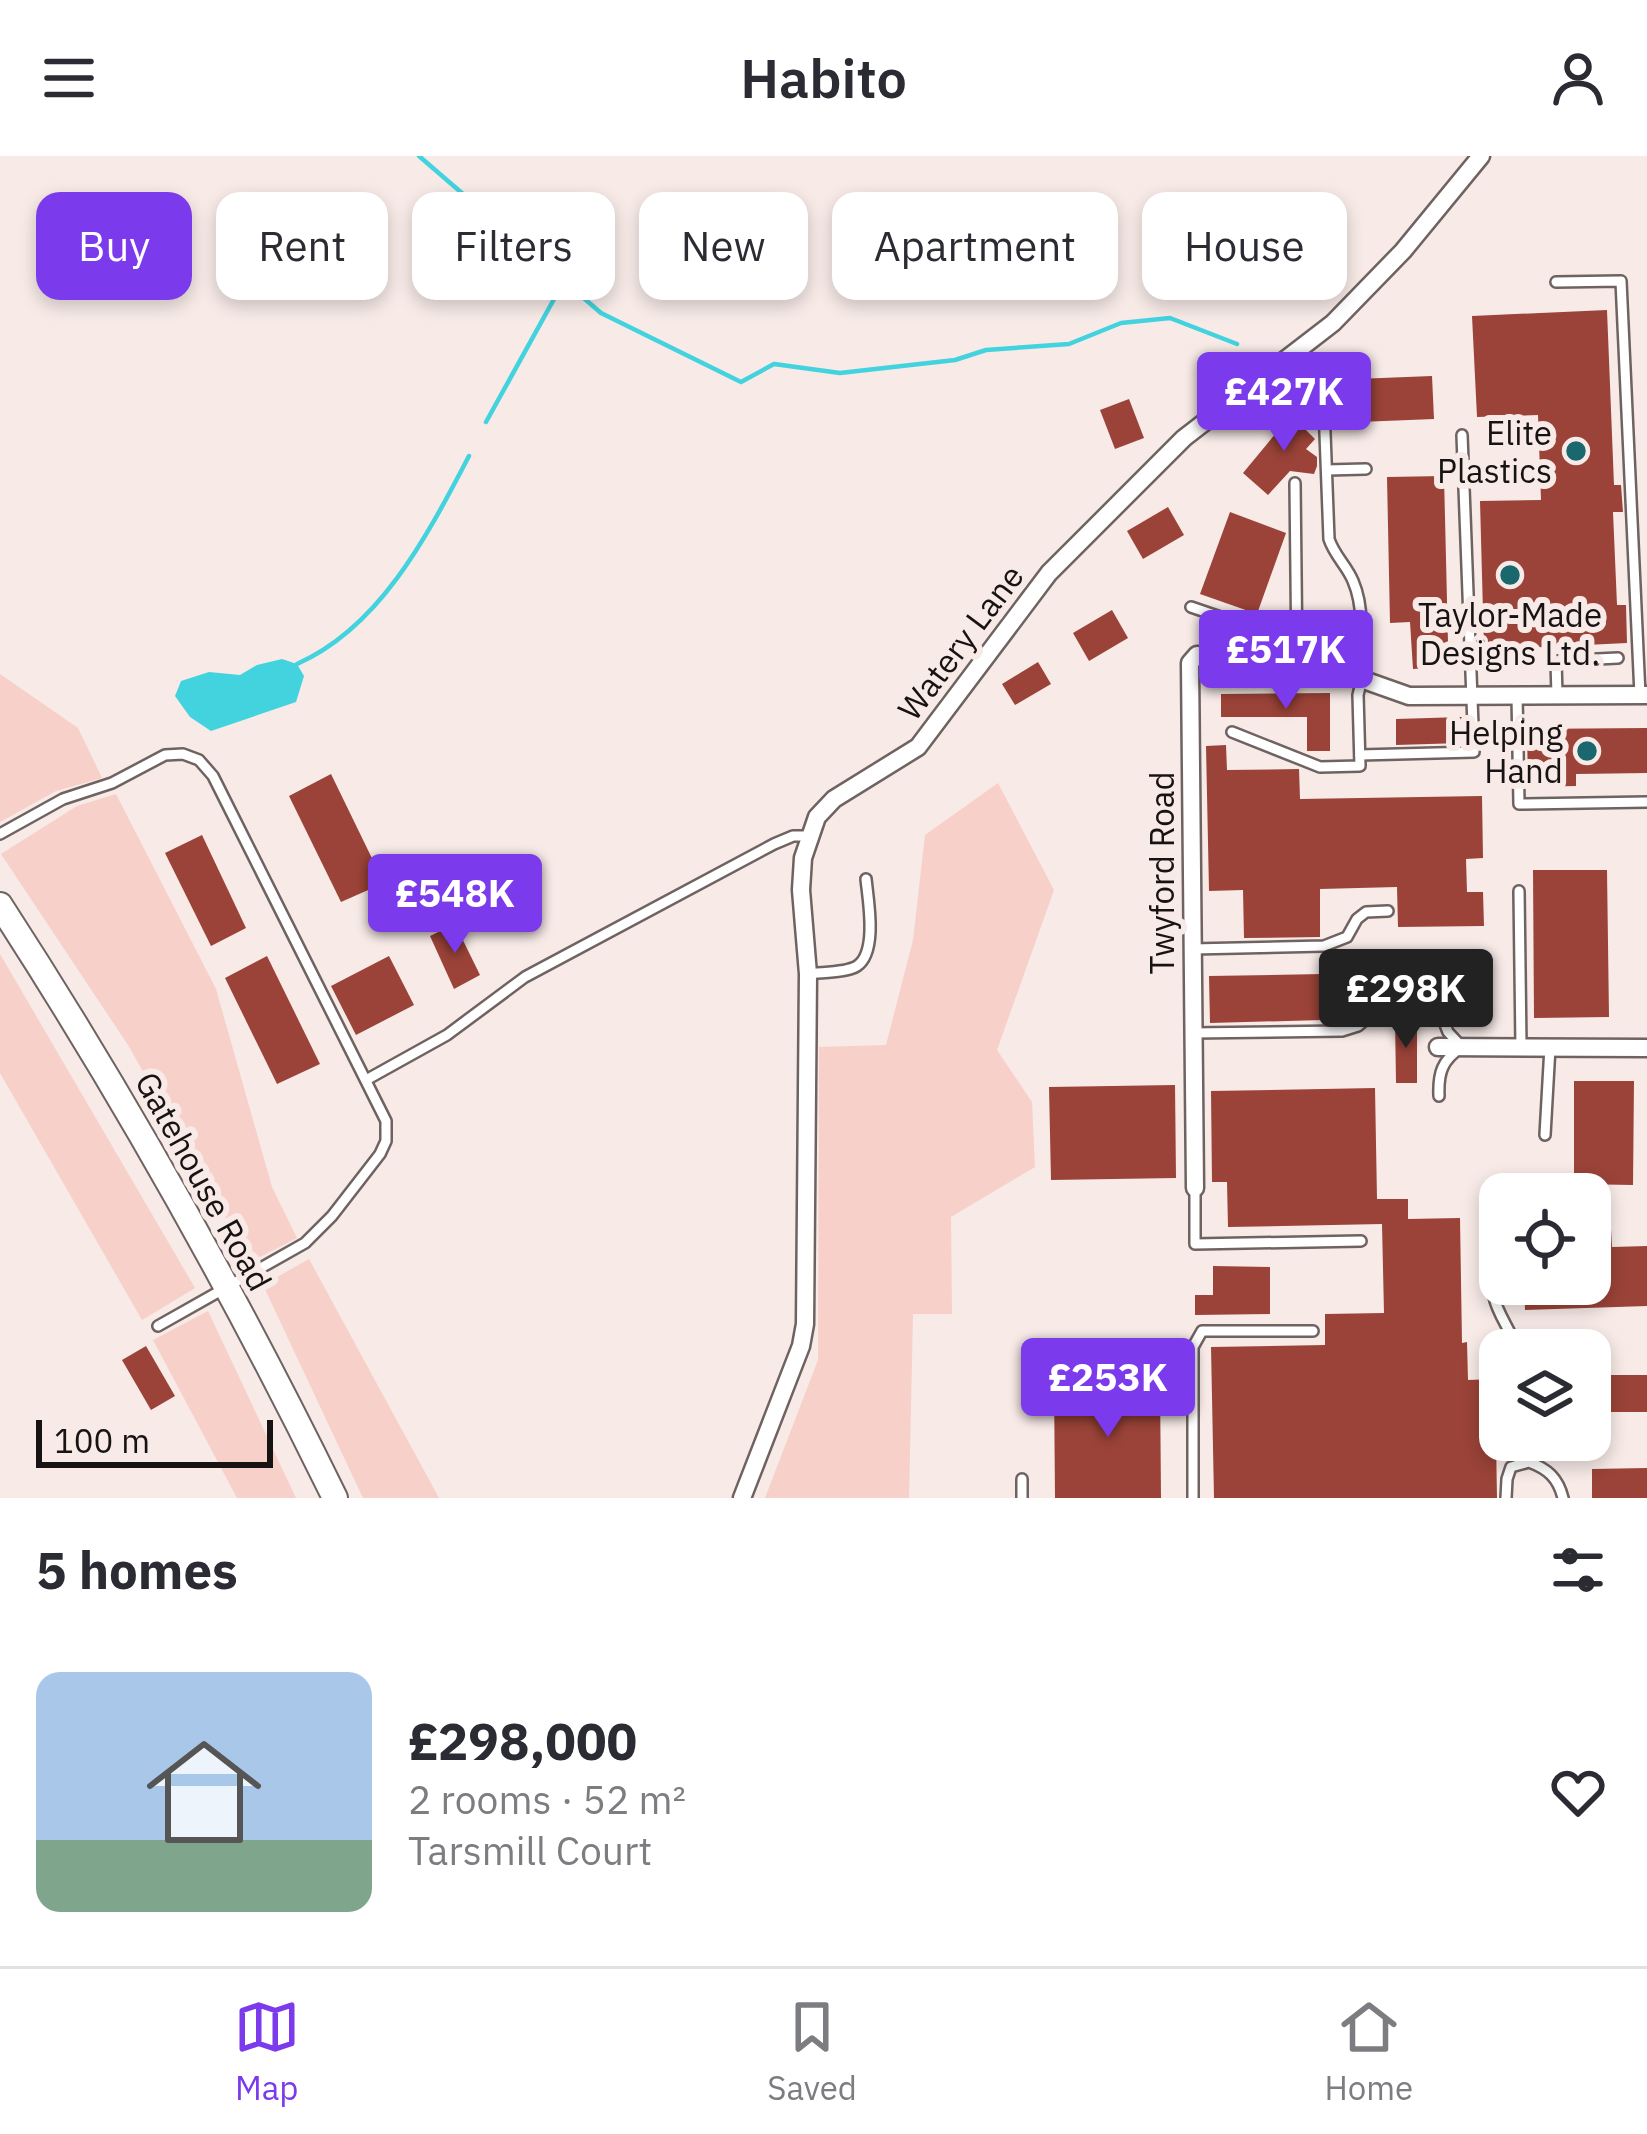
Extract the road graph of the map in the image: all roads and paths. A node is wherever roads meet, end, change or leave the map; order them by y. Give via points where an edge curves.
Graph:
1 (1481, 156) edge
2 (1556, 282) dead end
3 (1324, 407) dead end
4 (1462, 435) dead end
5 (1327, 470) junction
6 (1366, 470) dead end
7 (1295, 483) dead end
8 (1191, 607) dead end
9 (1296, 624) junction
10 (1618, 658) dead end
11 (1297, 664) junction
12 (1360, 677) junction
13 (1517, 695) junction
14 (1557, 695) junction
15 (1644, 695) edge
16 (1470, 696) junction
17 (1232, 732) dead end
18 (1360, 755) junction
19 (1647, 802) edge
20 (0, 834) edge
21 (809, 836) junction
22 (866, 879) dead end
23 (1519, 891) dead end
24 (0, 905) edge
25 (1388, 910) dead end
26 (1190, 949) junction
27 (808, 974) junction
28 (1192, 1033) junction
29 (1438, 1047) dead end
30 (1462, 1047) junction
31 (1521, 1047) junction
32 (1550, 1047) junction
33 (1647, 1048) edge
34 (366, 1080) junction
35 (1438, 1096) dead end
36 (1545, 1135) dead end
37 (1195, 1188) joint
38 (1361, 1241) dead end
39 (228, 1287) junction
40 (158, 1326) dead end
41 (1313, 1331) dead end
42 (1519, 1463) joint
43 (1022, 1479) dead end
44 (334, 1498) edge
45 (742, 1498) edge
46 (1022, 1498) edge
47 (1193, 1498) edge
48 (1506, 1498) edge
49 (1563, 1498) edge

1 - 21 street, Watery Lane via 1333,323 1184,438 1048,574 918,747 834,799
2 - 15 lane via 1622,281
3 - 5 lane
4 - 16 lane
5 - 6 lane
5 - 12 lane via 1329,539 1360,600
7 - 9 lane
8 - 9 lane via 1235,622
9 - 11 lane
10 - 14 lane via 1556,661
11 - 12 street, Twyford Road
11 - 26 street, Twyford Road via 1197,655 1190,663
12 - 16 street, Twyford Road via 1408,696
12 - 18 lane
13 - 14 street, Twyford Road
13 - 16 street, Twyford Road
13 - 19 lane via 1519,804
14 - 15 street, Twyford Road
16 - 18 lane via 1474,752
17 - 18 lane via 1320,767 1360,766
20 - 34 lane via 166,755 199,760
21 - 27 street via 801,890
21 - 34 lane via 774,844 525,977 447,1035
22 - 27 lane via 863,960 856,968
23 - 31 lane
24 - 39 main road, Gatehouse Road
25 - 26 lane via 1366,912 1347,937 1324,946
26 - 28 street, Twyford Road
27 - 45 street via 805,1324
28 - 30 lane via 1342,1030 1387,1001 1420,995 1438,1007
28 - 37 street, Twyford Road
29 - 30 street
30 - 31 street
30 - 35 lane via 1440,1068
31 - 32 street
32 - 33 street
32 - 36 lane
34 - 39 lane via 386,1121 380,1154 305,1243
37 - 38 lane via 1195,1244
39 - 40 lane
39 - 44 main road, Gatehouse Road
41 - 47 lane via 1202,1330 1193,1347
42 - 48 lane via 1511,1467
42 - 49 lane via 1550,1473
43 - 46 lane

